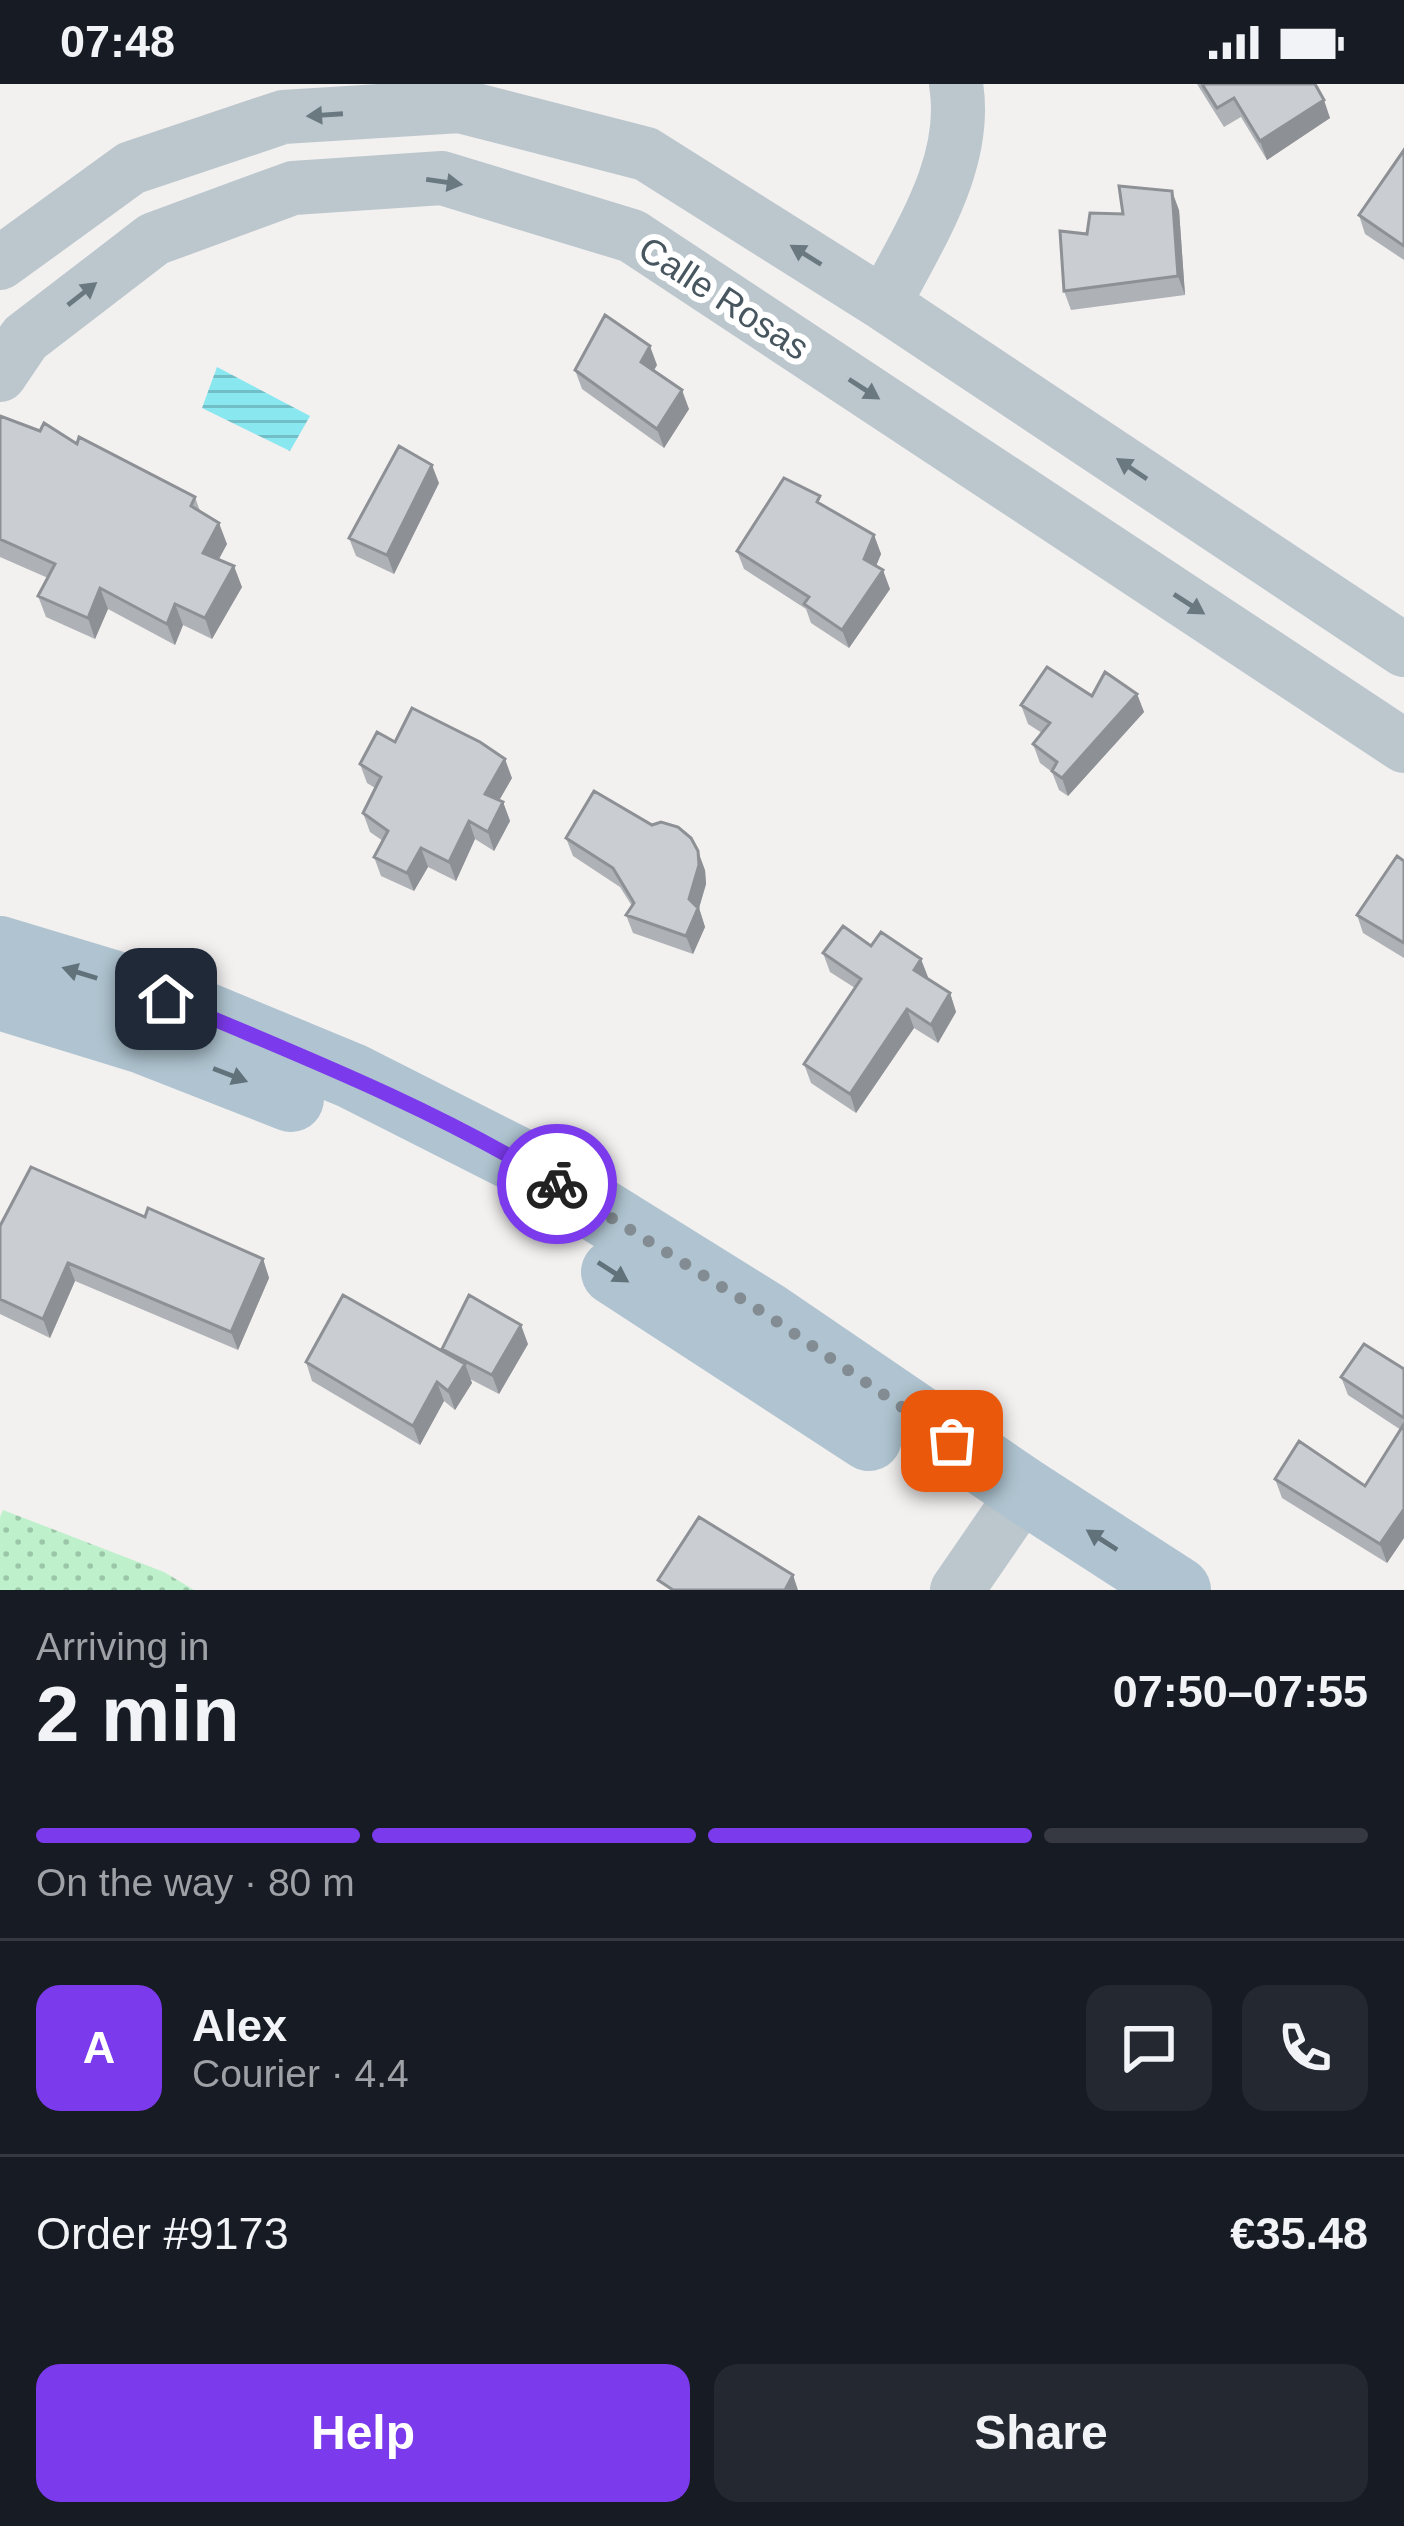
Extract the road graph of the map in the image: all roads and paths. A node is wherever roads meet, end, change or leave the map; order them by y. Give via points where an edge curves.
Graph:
1 (956, 84) edge
2 (1, 261) edge
3 (884, 304) junction
4 (0, 375) edge
5 (1404, 650) edge
6 (1404, 746) edge
7 (0, 949) edge
8 (0, 997) edge
9 (1014, 1508) junction
10 (957, 1590) edge
11 (1099, 1590) edge
12 (1178, 1590) edge

1 - 3 street via 953,158
3 -> 2 street via 646,154 460,106 283,117 131,168
5 -> 3 street
4 -> 6 street, Calle Rosas via 25,338 154,238 292,188 442,178 632,236
9 -> 7 main road via 767,1315 518,1160 352,1076 166,999
8 -> 9 main road via 143,1041 336,1116 490,1192
9 - 10 street
9 - 11 main road
12 -> 9 main road

